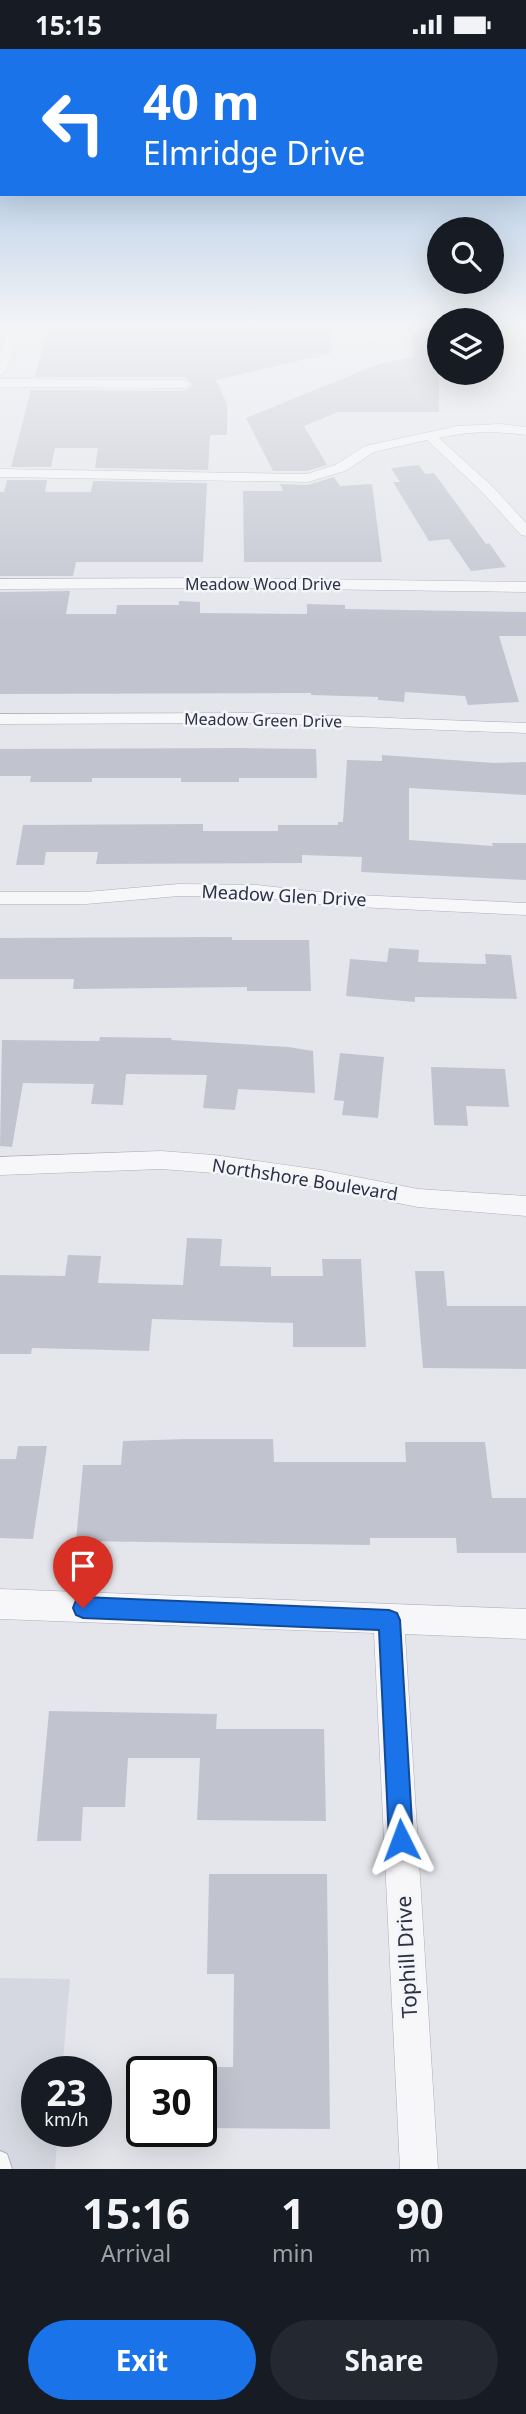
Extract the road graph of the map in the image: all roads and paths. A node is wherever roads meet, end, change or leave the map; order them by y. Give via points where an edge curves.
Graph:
1 (526, 431) edge
2 (430, 436) junction
3 (0, 473) edge
4 (526, 532) edge
5 (0, 584) edge
6 (526, 587) edge
7 (0, 719) edge
8 (526, 728) edge
9 (0, 898) edge
10 (526, 909) edge
11 (0, 1167) edge
12 (526, 1206) edge
13 (0, 1604) edge
14 (389, 1620) junction
15 (526, 1623) edge
16 (0, 2161) edge
17 (2, 2169) edge
18 (419, 2169) edge

1 - 2 street via 457,430
2 - 3 street via 370,449 340,468 308,478
2 - 4 street
5 - 6 street, Meadow Wood Drive
7 - 8 street, Meadow Green Drive via 239,718
9 - 10 street, Meadow Glen Drive via 257,891 337,900
11 - 12 street, Northshore Boulevard via 161,1160 321,1179 418,1198
13 - 14 street
14 - 15 street
14 - 18 street, Tophill Drive
16 - 17 lane

